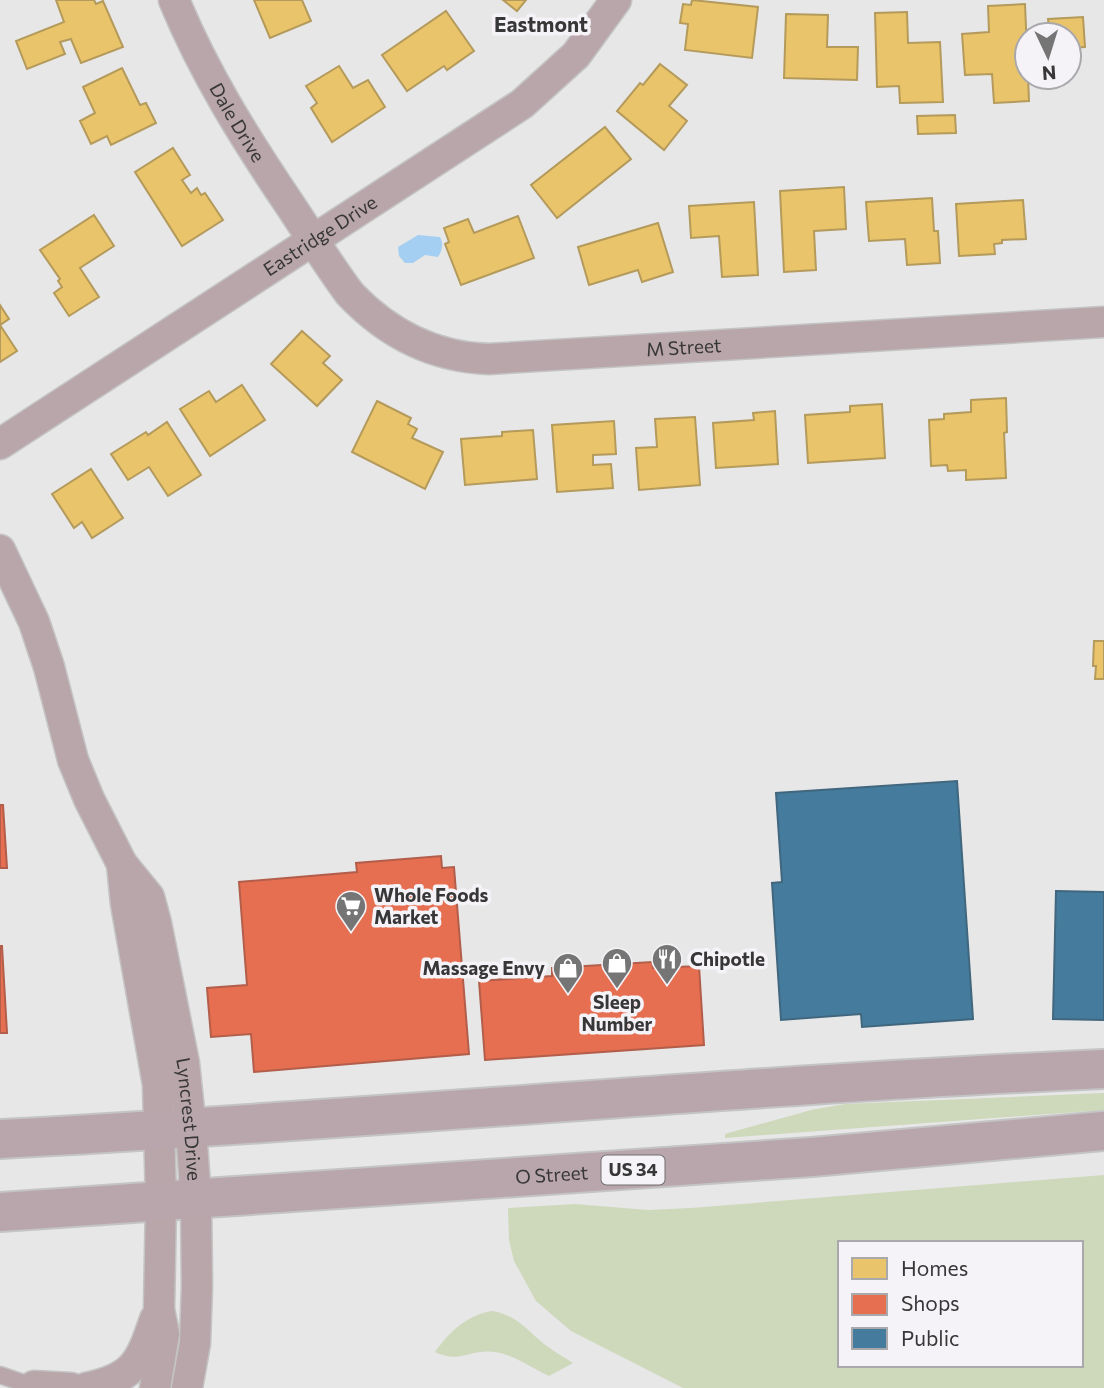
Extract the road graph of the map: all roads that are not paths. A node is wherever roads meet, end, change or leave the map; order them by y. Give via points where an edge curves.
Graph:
1 (174, 0) edge
2 (616, 0) edge
3 (313, 240) junction
4 (1104, 322) edge
5 (0, 443) edge
6 (0, 550) edge
7 (1104, 1069) edge
8 (175, 1130) junction
9 (1104, 1131) edge
10 (0, 1139) edge
11 (178, 1201) junction
12 (0, 1212) edge
13 (159, 1309) junction
14 (0, 1375) edge
15 (36, 1387) edge
16 (71, 1388) edge
17 (86, 1388) edge
18 (155, 1388) edge
19 (187, 1388) edge

1 - 3 street, Dale Drive via 222,99
2 - 3 street, Eastridge Drive via 576,55 532,96
3 - 4 street, M Street via 366,311 416,343 467,358
3 - 5 street, Eastridge Drive
6 - 8 street, Lyncrest Drive via 38,634 73,760 89,799 122,864 149,897 184,1063
7 - 8 main road via 738,1089
8 - 10 main road
8 - 11 street, Lyncrest Drive
9 - 11 main road, O Street / US 34 via 799,1158
11 - 12 main road, O Street / US 34
11 - 13 street, Lyncrest Drive
11 - 19 street, Lyncrest Drive via 197,1286 195,1343
13 - 17 street via 145,1348 127,1373
13 - 18 street, Lyncrest Drive via 164,1334
14 - 15 lane
15 - 16 street

